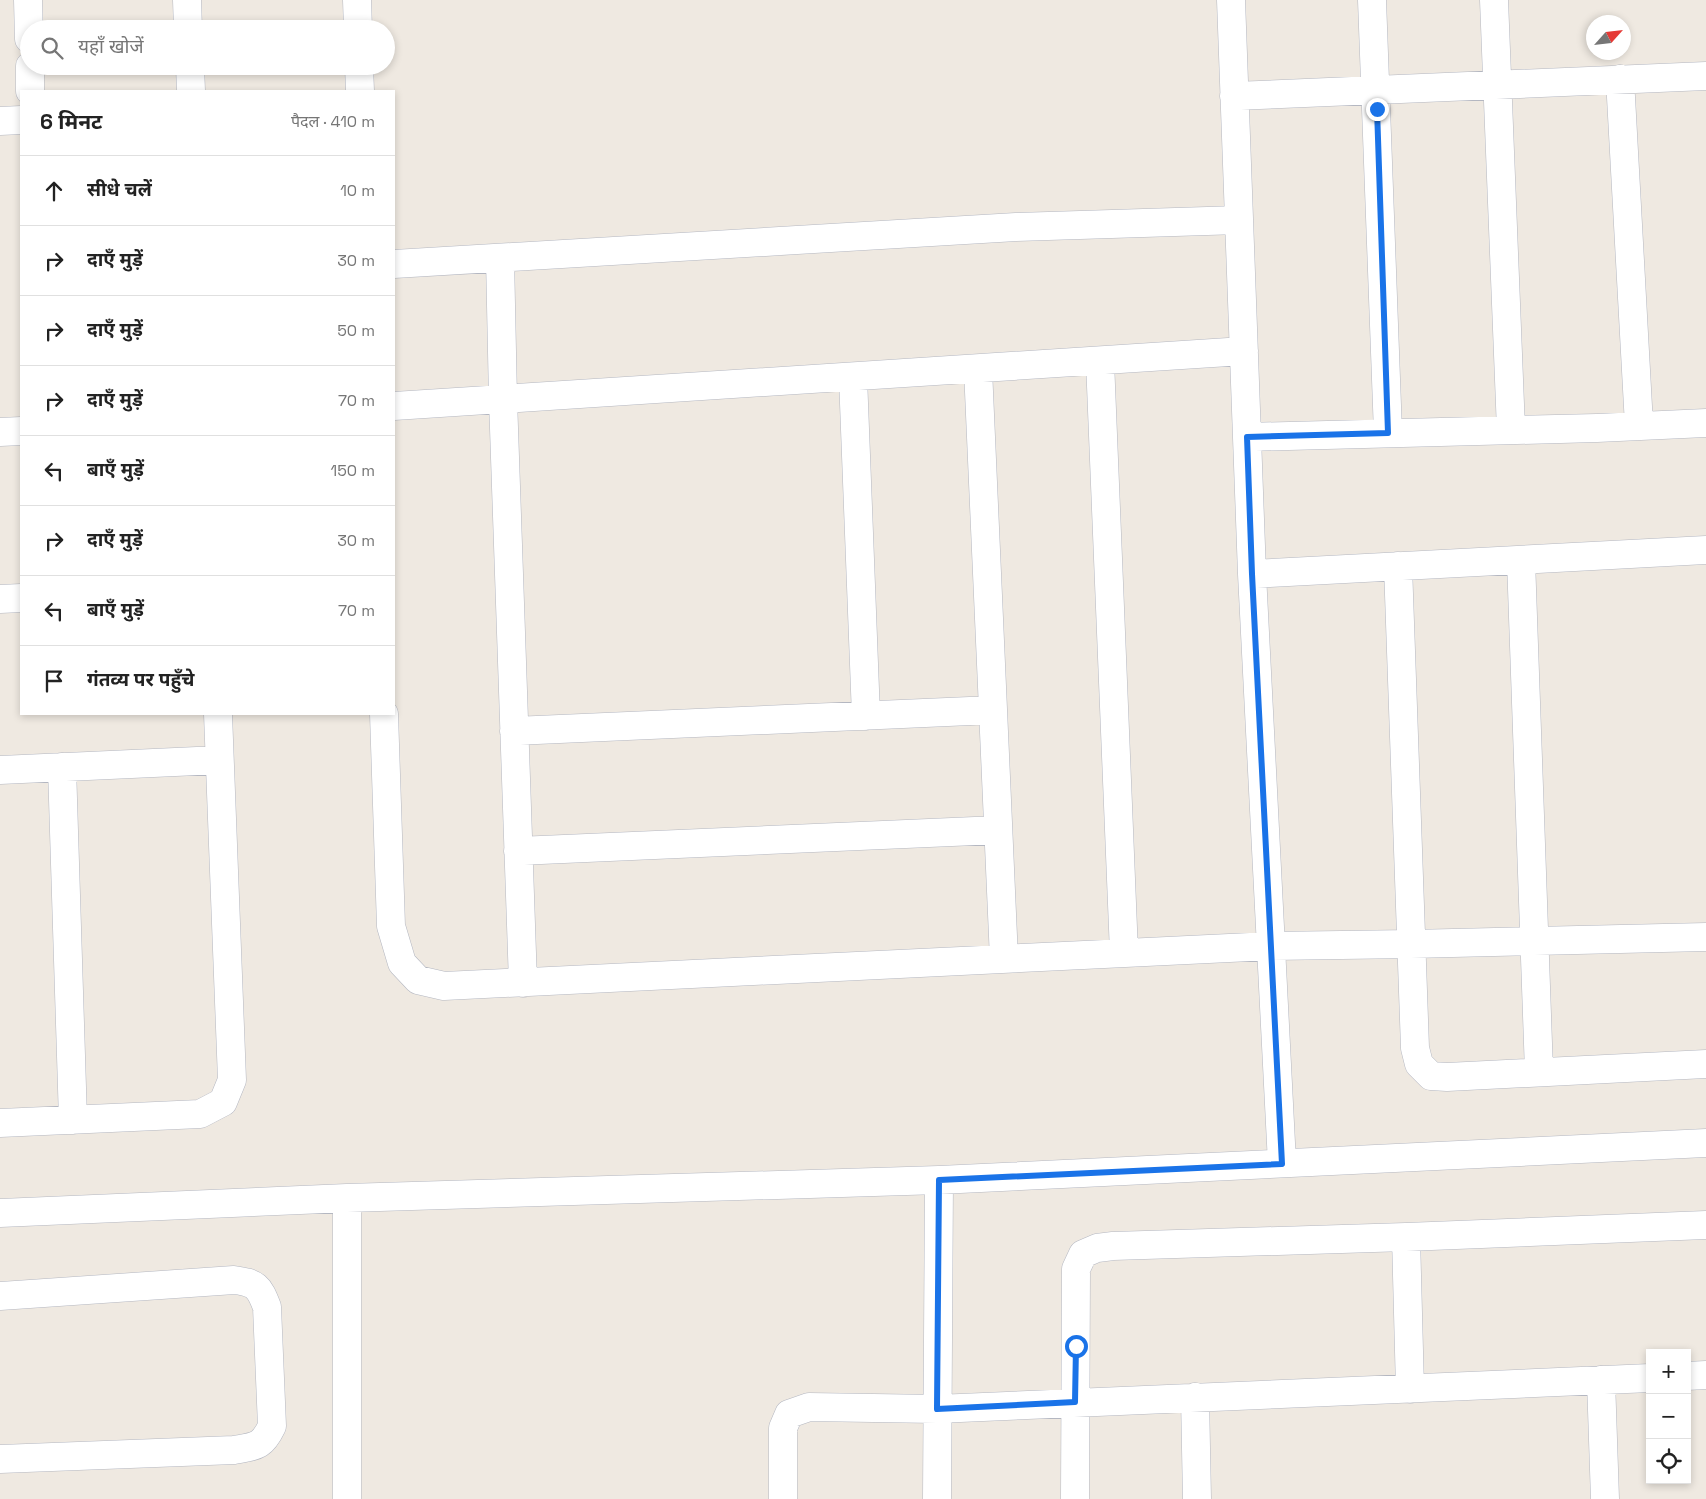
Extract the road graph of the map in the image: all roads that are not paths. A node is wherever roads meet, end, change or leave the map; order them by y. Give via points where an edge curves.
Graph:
1 (28, 0) edge
2 (187, 0) edge
3 (357, 0) edge
4 (1231, 0) edge
5 (1372, 0) edge
6 (1494, 0) edge
7 (29, 20) edge
8 (188, 20) edge
9 (358, 20) edge
10 (30, 75) edge
11 (190, 75) edge
12 (359, 75) edge
13 (1706, 76) edge
14 (1620, 79) junction
15 (1497, 85) junction
16 (30, 90) edge
17 (191, 90) edge
18 (360, 90) edge
19 (1376, 90) junction
20 (1234, 96) junction
21 (20, 120) edge
22 (0, 121) edge
23 (1238, 220) junction
24 (500, 258) junction
25 (395, 264) edge
26 (1244, 351) junction
27 (1100, 361) junction
28 (978, 369) junction
29 (852, 377) junction
30 (502, 399) junction
31 (395, 406) edge
32 (1706, 422) edge
33 (1639, 425) junction
34 (1510, 430) junction
35 (20, 431) edge
36 (0, 432) edge
37 (1388, 433) junction
38 (1247, 437) junction
39 (1706, 550) edge
40 (1521, 560) junction
41 (1398, 566) junction
42 (1252, 574) junction
43 (20, 598) edge
44 (0, 600) edge
45 (993, 710) junction
46 (218, 715) edge
47 (384, 715) edge
48 (866, 716) junction
49 (514, 731) junction
50 (220, 760) junction
51 (62, 767) junction
52 (0, 770) edge
53 (998, 830) junction
54 (518, 851) junction
55 (1706, 937) edge
56 (1534, 941) junction
57 (1411, 944) junction
58 (1271, 946) junction
59 (1124, 953) junction
60 (1004, 959) junction
61 (523, 983) junction
62 (1706, 1064) edge
63 (1539, 1072) junction
64 (73, 1120) junction
65 (0, 1123) edge
66 (1706, 1143) edge
67 (1282, 1164) junction
68 (939, 1180) junction
69 (347, 1198) junction
70 (0, 1213) edge
71 (1706, 1225) edge
72 (1406, 1237) junction
73 (0, 1296) edge
74 (1706, 1375) edge
75 (1691, 1376) edge
76 (1646, 1378) edge
77 (1600, 1380) junction
78 (1410, 1389) junction
79 (1196, 1397) junction
80 (1075, 1402) junction
81 (937, 1409) junction
82 (0, 1459) edge
83 (347, 1499) edge
84 (784, 1499) edge
85 (937, 1499) edge
86 (1075, 1499) edge
87 (1198, 1499) edge
88 (1605, 1499) edge

1 - 7 street
2 - 8 street
3 - 9 street
4 - 20 street
5 - 19 street
6 - 15 street
10 - 16 street
11 - 17 street
12 - 18 street
13 - 14 street
14 - 15 street
14 - 33 street
15 - 19 street
15 - 34 street
19 - 20 street
19 - 37 street
20 - 23 street
21 - 22 street
23 - 24 street via 1016,227
23 - 26 street
24 - 25 street
24 - 30 street
26 - 27 street
26 - 38 street
27 - 28 street
27 - 59 street
28 - 29 street
28 - 45 street
29 - 30 street
29 - 48 street
30 - 31 street
30 - 49 street
32 - 33 street
33 - 34 street
34 - 37 street
35 - 36 street
37 - 38 street
38 - 42 street
39 - 40 street
40 - 41 street
40 - 56 street
41 - 42 street
41 - 57 street
42 - 58 street
43 - 44 street
45 - 48 street
45 - 53 street
46 - 50 street
47 - 61 street via 392,926 402,963 418,980 444,986
48 - 49 street
49 - 54 street
50 - 51 street
50 - 64 street via 232,1080 223,1102 200,1114
51 - 52 street
51 - 64 street
53 - 54 street
53 - 60 street
54 - 61 street
55 - 56 street
56 - 57 street
56 - 63 street
57 - 58 street
57 - 63 street via 1419,1064 1431,1076
58 - 59 street
58 - 67 street
59 - 60 street
60 - 61 street
62 - 63 street
64 - 65 street
66 - 67 street
67 - 68 street
68 - 69 street
68 - 81 street
69 - 70 street
69 - 83 street
71 - 72 street
72 - 78 street
72 - 80 street via 1113,1246 1083,1254 1076,1270
73 - 82 street via 234,1280 248,1282 260,1289 267,1307 272,1426 266,1439 256,1446 234,1450
74 - 75 street
76 - 77 street
77 - 78 street
77 - 88 street
78 - 79 street
79 - 80 street
79 - 87 street
80 - 81 street
80 - 86 street
81 - 84 street via 808,1407 789,1414 782,1428
81 - 85 street

